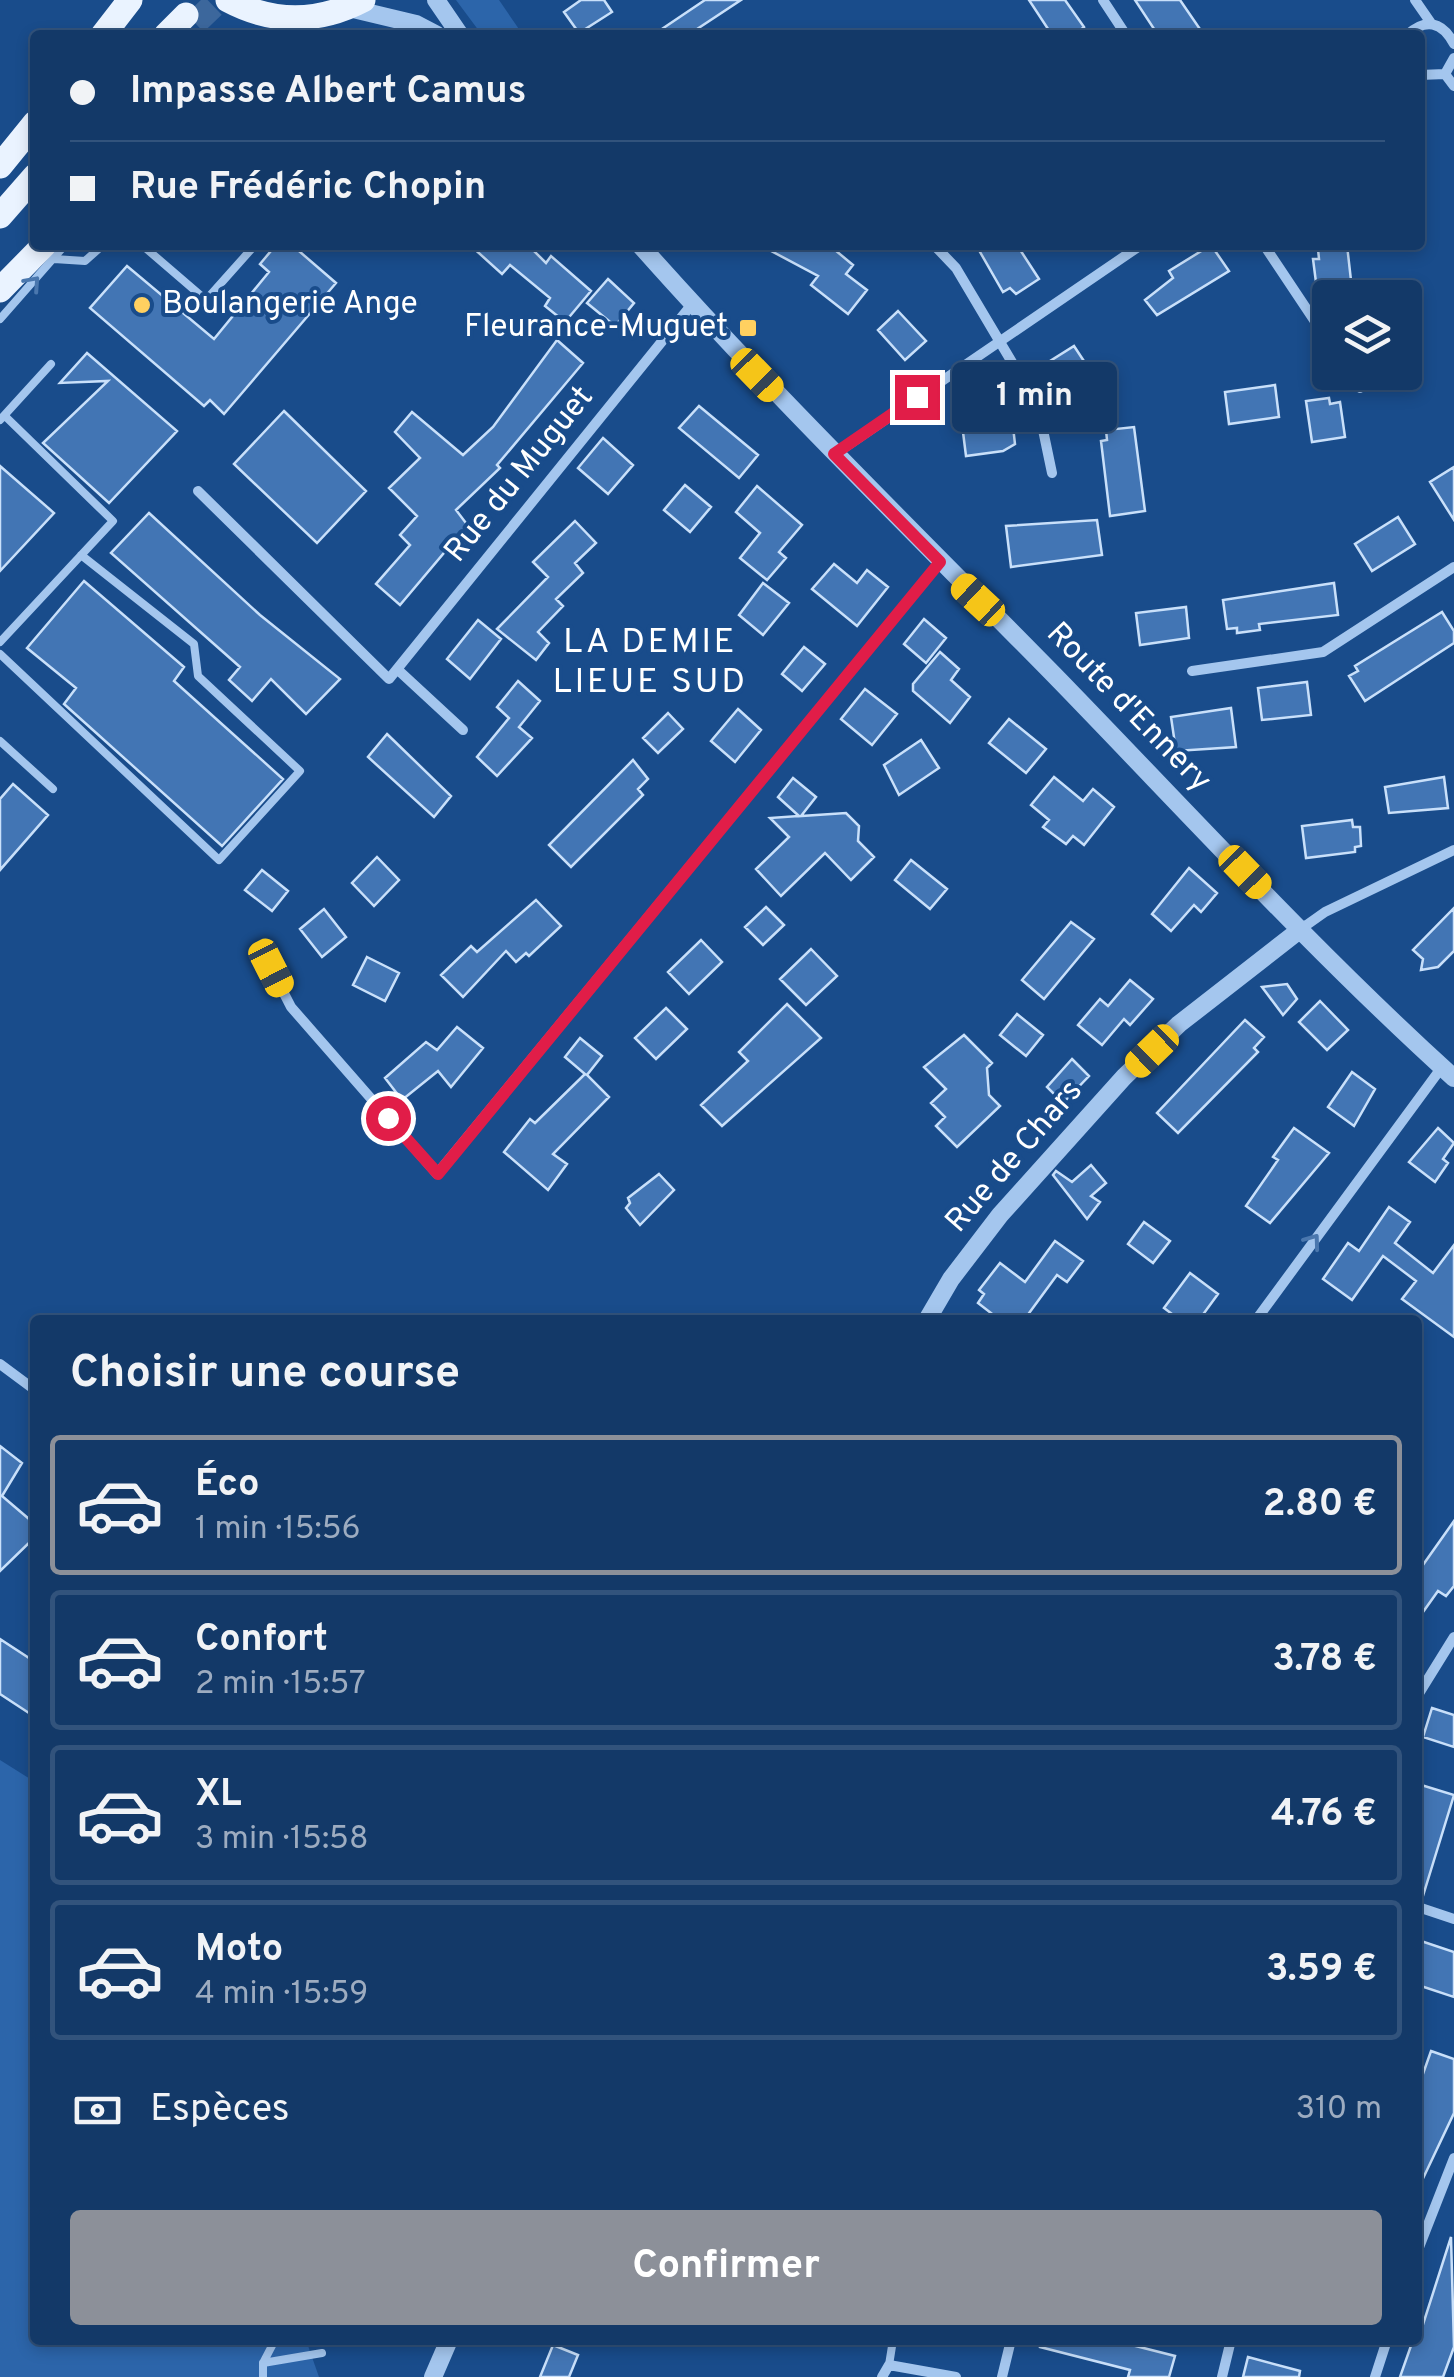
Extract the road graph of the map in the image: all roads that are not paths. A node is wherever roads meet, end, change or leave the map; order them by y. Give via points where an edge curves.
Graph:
1 (130, 0) edge
2 (228, 0) edge
3 (436, 0) edge
4 (1102, 0) edge
5 (1416, 0) edge
6 (356, 4) edge
7 (1431, 23) junction
8 (270, 26) edge
9 (107, 30) edge
10 (427, 30) edge
11 (457, 30) edge
12 (1123, 30) edge
13 (1413, 30) edge
14 (1453, 40) edge
15 (1454, 58) edge
16 (1445, 74) junction
17 (1425, 76) edge
18 (1454, 86) edge
19 (30, 129) edge
20 (0, 166) edge
21 (30, 182) edge
22 (30, 200) edge
23 (0, 216) edge
24 (0, 233) edge
25 (98, 250) edge
26 (148, 250) edge
27 (251, 250) edge
28 (645, 250) edge
29 (939, 250) edge
30 (1134, 250) edge
31 (1267, 250) edge
32 (49, 252) edge
33 (0, 290) edge
34 (693, 303) junction
35 (1312, 317) edge
36 (0, 319) edge
37 (1000, 339) junction
38 (51, 364) dead end
39 (3, 418) edge
40 (834, 454) junction
41 (1052, 473) dead end
42 (198, 491) dead end
43 (81, 555) junction
44 (940, 562) junction
45 (1454, 567) edge
46 (0, 642) edge
47 (0, 654) edge
48 (1192, 671) dead end
49 (393, 674) junction
50 (462, 730) dead end
51 (0, 741) edge
52 (52, 789) dead end
53 (1454, 850) edge
54 (1301, 930) junction
55 (271, 968) dead end
56 (1448, 1073) edge
57 (931, 1315) edge
58 (1260, 1315) edge
59 (0, 1364) edge
60 (30, 1386) edge
61 (1454, 1637) edge
62 (1450, 1652) edge
63 (1422, 1690) edge
64 (1422, 1908) edge
65 (1454, 1919) edge
66 (1454, 2158) edge
67 (1422, 2240) edge
68 (271, 2345) edge
69 (447, 2345) edge
70 (891, 2345) edge
71 (1010, 2345) edge
72 (1230, 2345) edge
73 (1385, 2345) edge
74 (322, 2354) dead end
75 (262, 2363) junction
76 (889, 2365) junction
77 (263, 2377) edge
78 (433, 2377) edge
79 (882, 2377) edge
80 (956, 2377) edge
81 (1002, 2377) edge
82 (1222, 2377) edge
83 (1375, 2377) edge

1 - 9 main road
2 - 8 main road
3 - 11 street
4 - 12 street
5 - 7 street
6 - 8 main road
6 - 10 street
7 - 13 street
7 - 14 street
15 - 16 street
16 - 17 street
16 - 18 street
19 - 20 main road
21 - 23 main road
22 - 24 main road
25 - 32 lane via 85,262
26 - 27 lane via 206,300
28 - 34 street, Route d'Ennery
29 - 37 street
30 - 37 street
31 - 35 street
32 - 33 main road
36 -> 32 lane
34 - 40 street, Route d'Ennery
34 - 49 street, Rue du Muguet
37 - 40 street
37 - 41 street via 1038,406
38 - 39 lane
39 - 43 lane via 113,521
40 - 44 street, Route d'Ennery
42 - 49 street
43 - 46 lane
43 - 47 lane via 194,644 198,676 300,771 219,860
44 - 54 street, Route d'Ennery
44 - 55 street via 438,1174 291,1007
45 - 48 street via 1323,652
49 - 50 street
51 - 52 lane
53 - 54 street via 1324,912
54 - 56 street, Route d'Ennery
54 - 57 street, Rue de Chars via 1179,1024 1124,1077 1000,1215
58 -> 56 street
59 - 60 street
61 - 62 street
62 - 63 street
64 - 65 street
66 - 67 street
68 - 75 lane
69 - 78 street
70 - 76 lane
71 - 81 street
72 - 82 street
73 - 83 street
74 - 75 lane
75 - 77 lane
76 - 79 street
76 - 80 street

